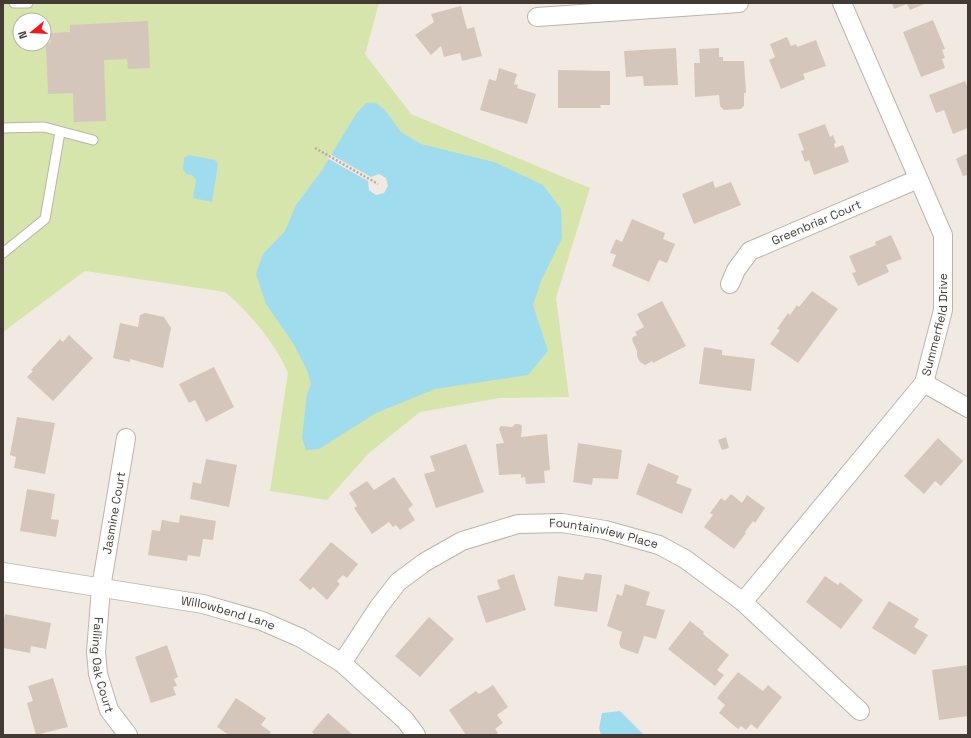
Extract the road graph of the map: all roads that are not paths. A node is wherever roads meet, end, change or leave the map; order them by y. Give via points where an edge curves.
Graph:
1 (14, 3) edge
2 (28, 3) edge
3 (739, 3) edge
4 (842, 3) edge
5 (537, 17) dead end
6 (3, 128) edge
7 (60, 132) junction
8 (94, 140) dead end
9 (918, 179) junction
10 (3, 253) edge
11 (730, 284) dead end
12 (924, 383) junction
13 (968, 408) edge
14 (126, 438) dead end
15 (3, 572) edge
16 (101, 588) junction
17 (743, 602) junction
18 (342, 663) junction
19 (860, 711) dead end
20 (128, 735) edge
21 (416, 735) edge

1 - 2 lane
3 - 5 street
4 - 9 street, Summerfield Drive
6 - 7 lane via 44,127
7 - 8 lane
7 - 10 lane via 45,219
9 - 11 street, Greenbriar Court via 750,251 736,270
9 - 12 street, Summerfield Drive via 943,235 943,310
12 - 13 street
12 - 17 street, Summerfield Drive
14 - 16 street, Jasmine Court
15 - 16 street, Willowbend Lane
16 - 18 street, Willowbend Lane via 203,604 262,621 301,638
16 - 20 street, Falling Oak Court via 96,652 98,674 109,710
17 - 18 street, Fountainview Place via 685,559 659,545 605,530 562,523 518,524 462,541 425,562 398,582
17 - 19 street, Fountainview Place
18 - 21 street, Willowbend Lane via 404,720

